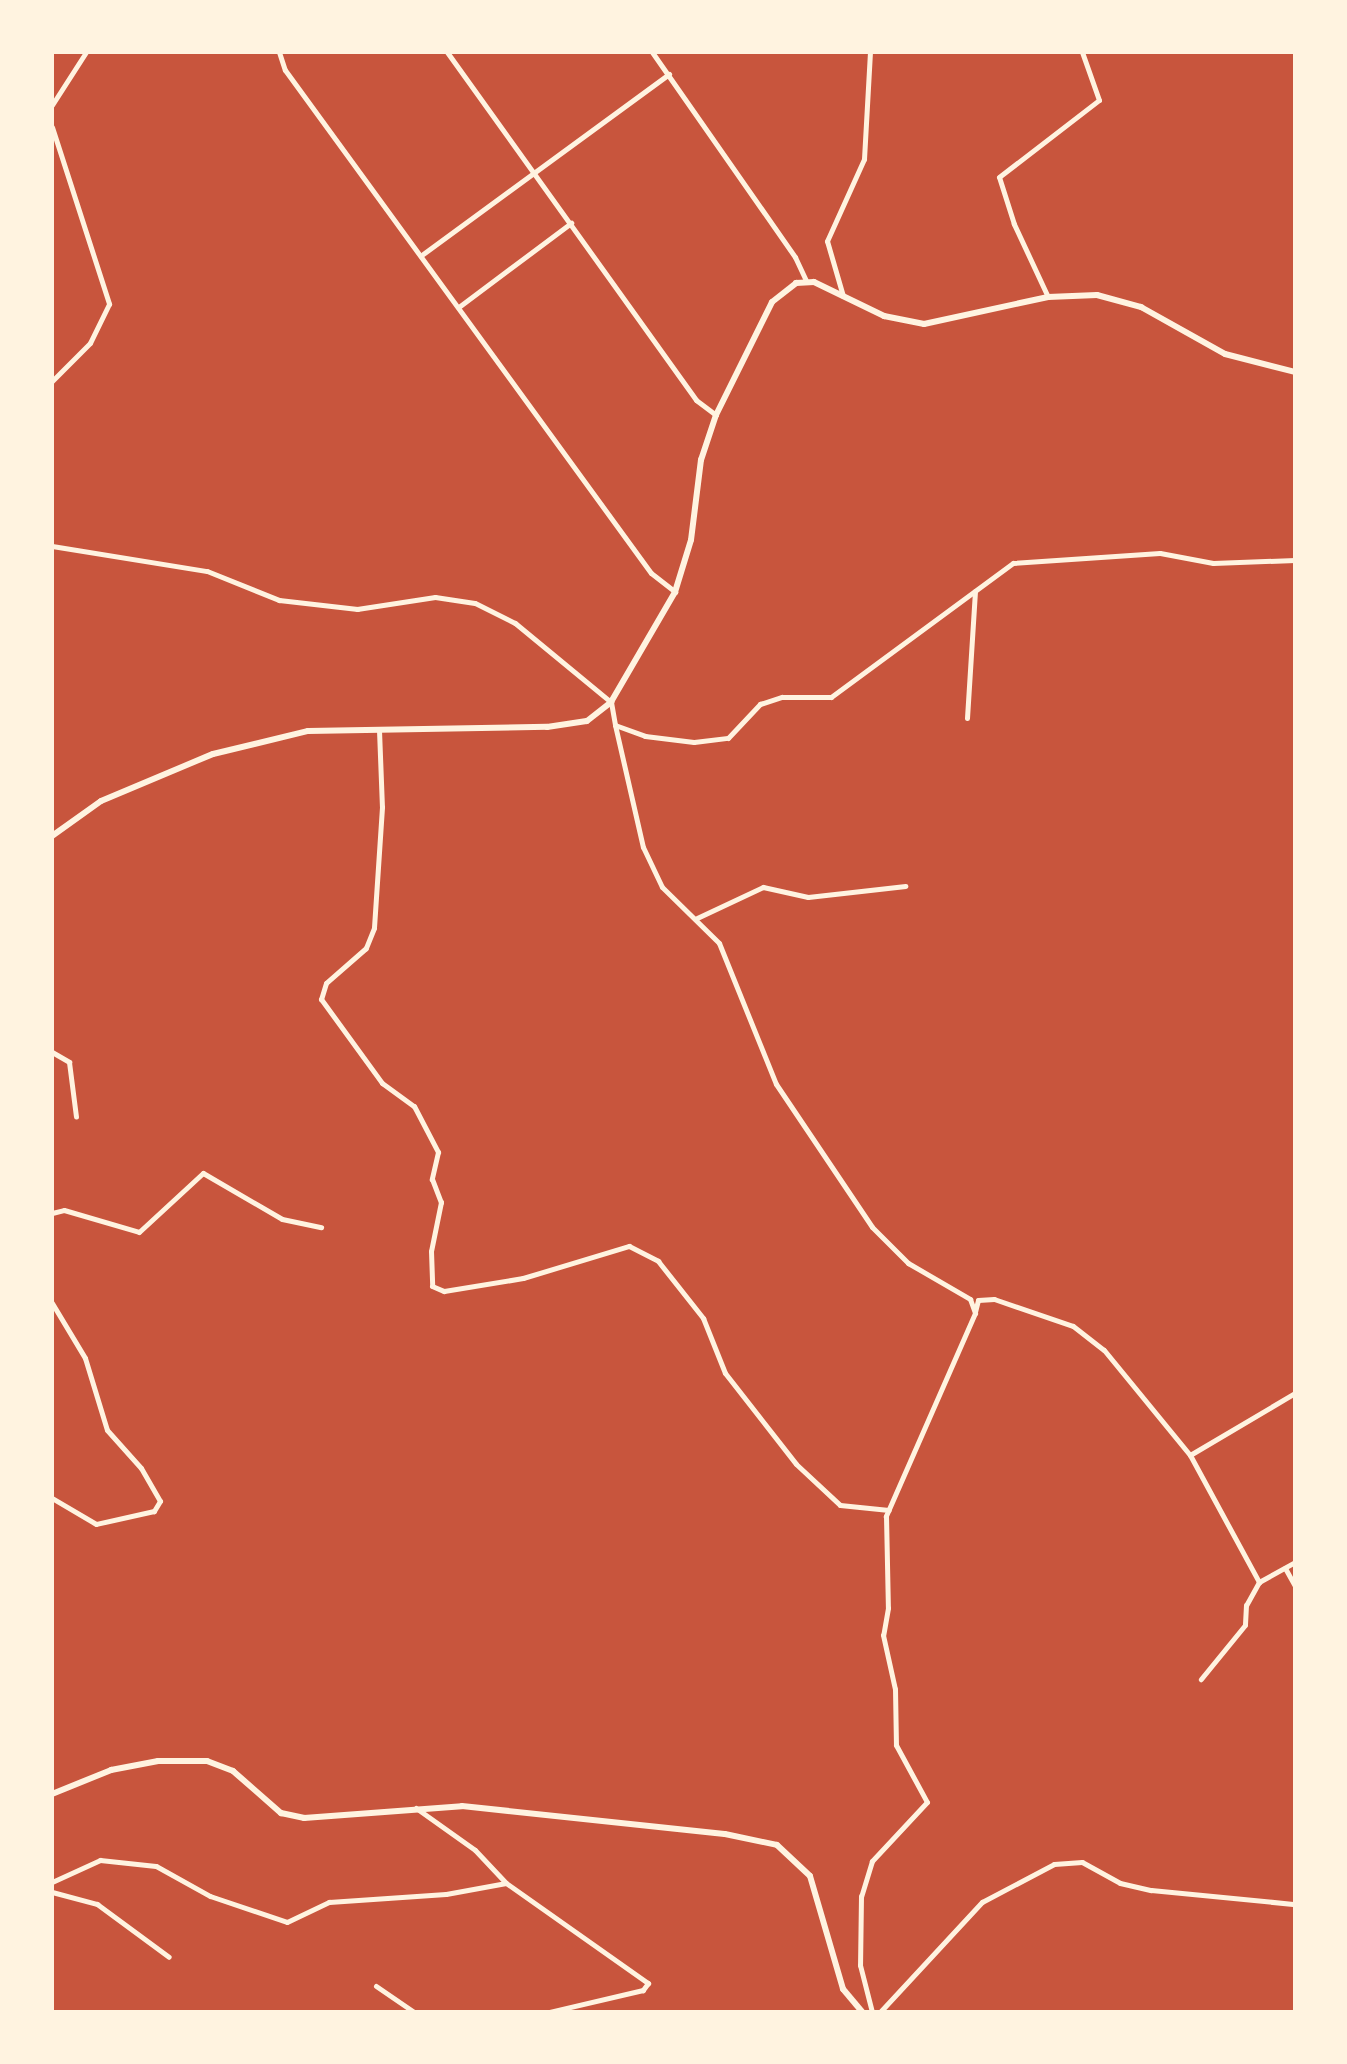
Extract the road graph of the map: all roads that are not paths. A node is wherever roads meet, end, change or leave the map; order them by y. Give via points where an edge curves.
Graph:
1 (86, 52) edge
2 (279, 52) edge
3 (447, 52) edge
4 (652, 52) edge
5 (870, 52) edge
6 (1082, 52) edge
7 (669, 74) junction
8 (52, 105) edge
9 (52, 127) edge
10 (535, 172) junction
11 (571, 223) junction
12 (423, 254) junction
13 (806, 281) junction
14 (843, 296) junction
15 (1048, 297) junction
16 (460, 306) junction
17 (1295, 372) edge
18 (52, 381) edge
19 (716, 415) junction
20 (52, 546) edge
21 (1295, 560) edge
22 (975, 590) junction
23 (675, 592) junction
24 (611, 702) junction
25 (967, 718) dead end
26 (615, 725) junction
27 (379, 728) junction
28 (52, 836) edge
29 (905, 886) dead end
30 (697, 918) junction
31 (52, 1052) edge
32 (76, 1117) dead end
33 (52, 1213) edge
34 (321, 1227) dead end
35 (52, 1303) edge
36 (975, 1313) junction
37 (1295, 1393) edge
38 (1190, 1455) junction
39 (52, 1498) edge
40 (889, 1510) junction
41 (1295, 1562) edge
42 (1285, 1568) junction
43 (1259, 1582) junction
44 (1295, 1586) edge
45 (1201, 1679) dead end
46 (52, 1794) edge
47 (415, 1808) junction
48 (52, 1882) edge
49 (506, 1883) junction
50 (52, 1892) edge
51 (1295, 1904) edge
52 (169, 1957) dead end
53 (376, 1986) dead end
54 (414, 2012) edge
55 (549, 2012) edge
56 (862, 2012) edge
57 (872, 2012) edge
58 (880, 2012) edge

1 - 8 street
2 - 12 street via 285,70
3 - 10 street
4 - 7 street
5 - 14 street via 864,159 827,241
6 - 15 street via 1099,100 999,177
7 - 10 street
7 - 13 street via 795,257
9 - 18 street via 109,304 90,343
10 - 11 street
10 - 12 street
11 - 16 street
11 - 19 street via 696,400
12 - 16 street
13 - 14 street
13 - 19 street via 787,286 772,302
14 - 15 street via 884,316 924,324
15 - 17 street via 1121,299 1225,354
16 - 23 street via 651,573
19 - 23 street via 701,460 691,540
20 - 24 street via 207,571 279,600 357,609 435,597 475,603 515,623
21 - 22 street via 1213,563 1160,553 1013,563
22 - 25 street
22 - 26 street via 859,681 831,697 782,697 760,704 728,738 645,736
23 - 24 street
24 - 26 street
24 - 27 street via 587,721 547,727
26 - 30 street via 643,847 662,887
27 - 28 street via 308,731 213,754 101,801
27 - 40 street via 382,807 374,928 366,948 326,983 321,999 374,1074 414,1106 438,1152 432,1179 441,1202 431,1251 432,1286 444,1291 523,1278 629,1246 658,1261 703,1318 725,1373 796,1464 840,1505
29 - 30 street via 808,897 763,887
30 - 36 street via 719,943 776,1084 872,1227 908,1263 970,1299
31 - 32 street via 69,1062
33 - 34 street via 64,1210 139,1232 203,1173 282,1219
35 - 39 street via 85,1358 107,1430 141,1468 160,1501 154,1511 96,1524
36 - 38 street via 978,1300 994,1299 1073,1326 1104,1350
36 - 40 street
37 - 38 street
38 - 43 street
40 - 57 street via 883,1635 895,1689 896,1745 927,1802 872,1861 861,1896 860,1965
41 - 42 street
42 - 43 street
42 - 44 street
43 - 45 street via 1246,1605 1245,1625
46 - 47 street via 111,1770 158,1761 207,1761 233,1771 281,1813 304,1818
47 - 49 street via 475,1850
47 - 56 street via 496,1808 725,1834 777,1845 810,1876 843,1989
48 - 49 street via 100,1860 156,1866 210,1896 287,1922 329,1902 446,1894
49 - 55 street via 648,1983 643,1990
50 - 52 street via 97,1904
51 - 58 street via 1151,1890 1120,1883 1082,1862 1054,1864 982,1902
53 - 54 street

